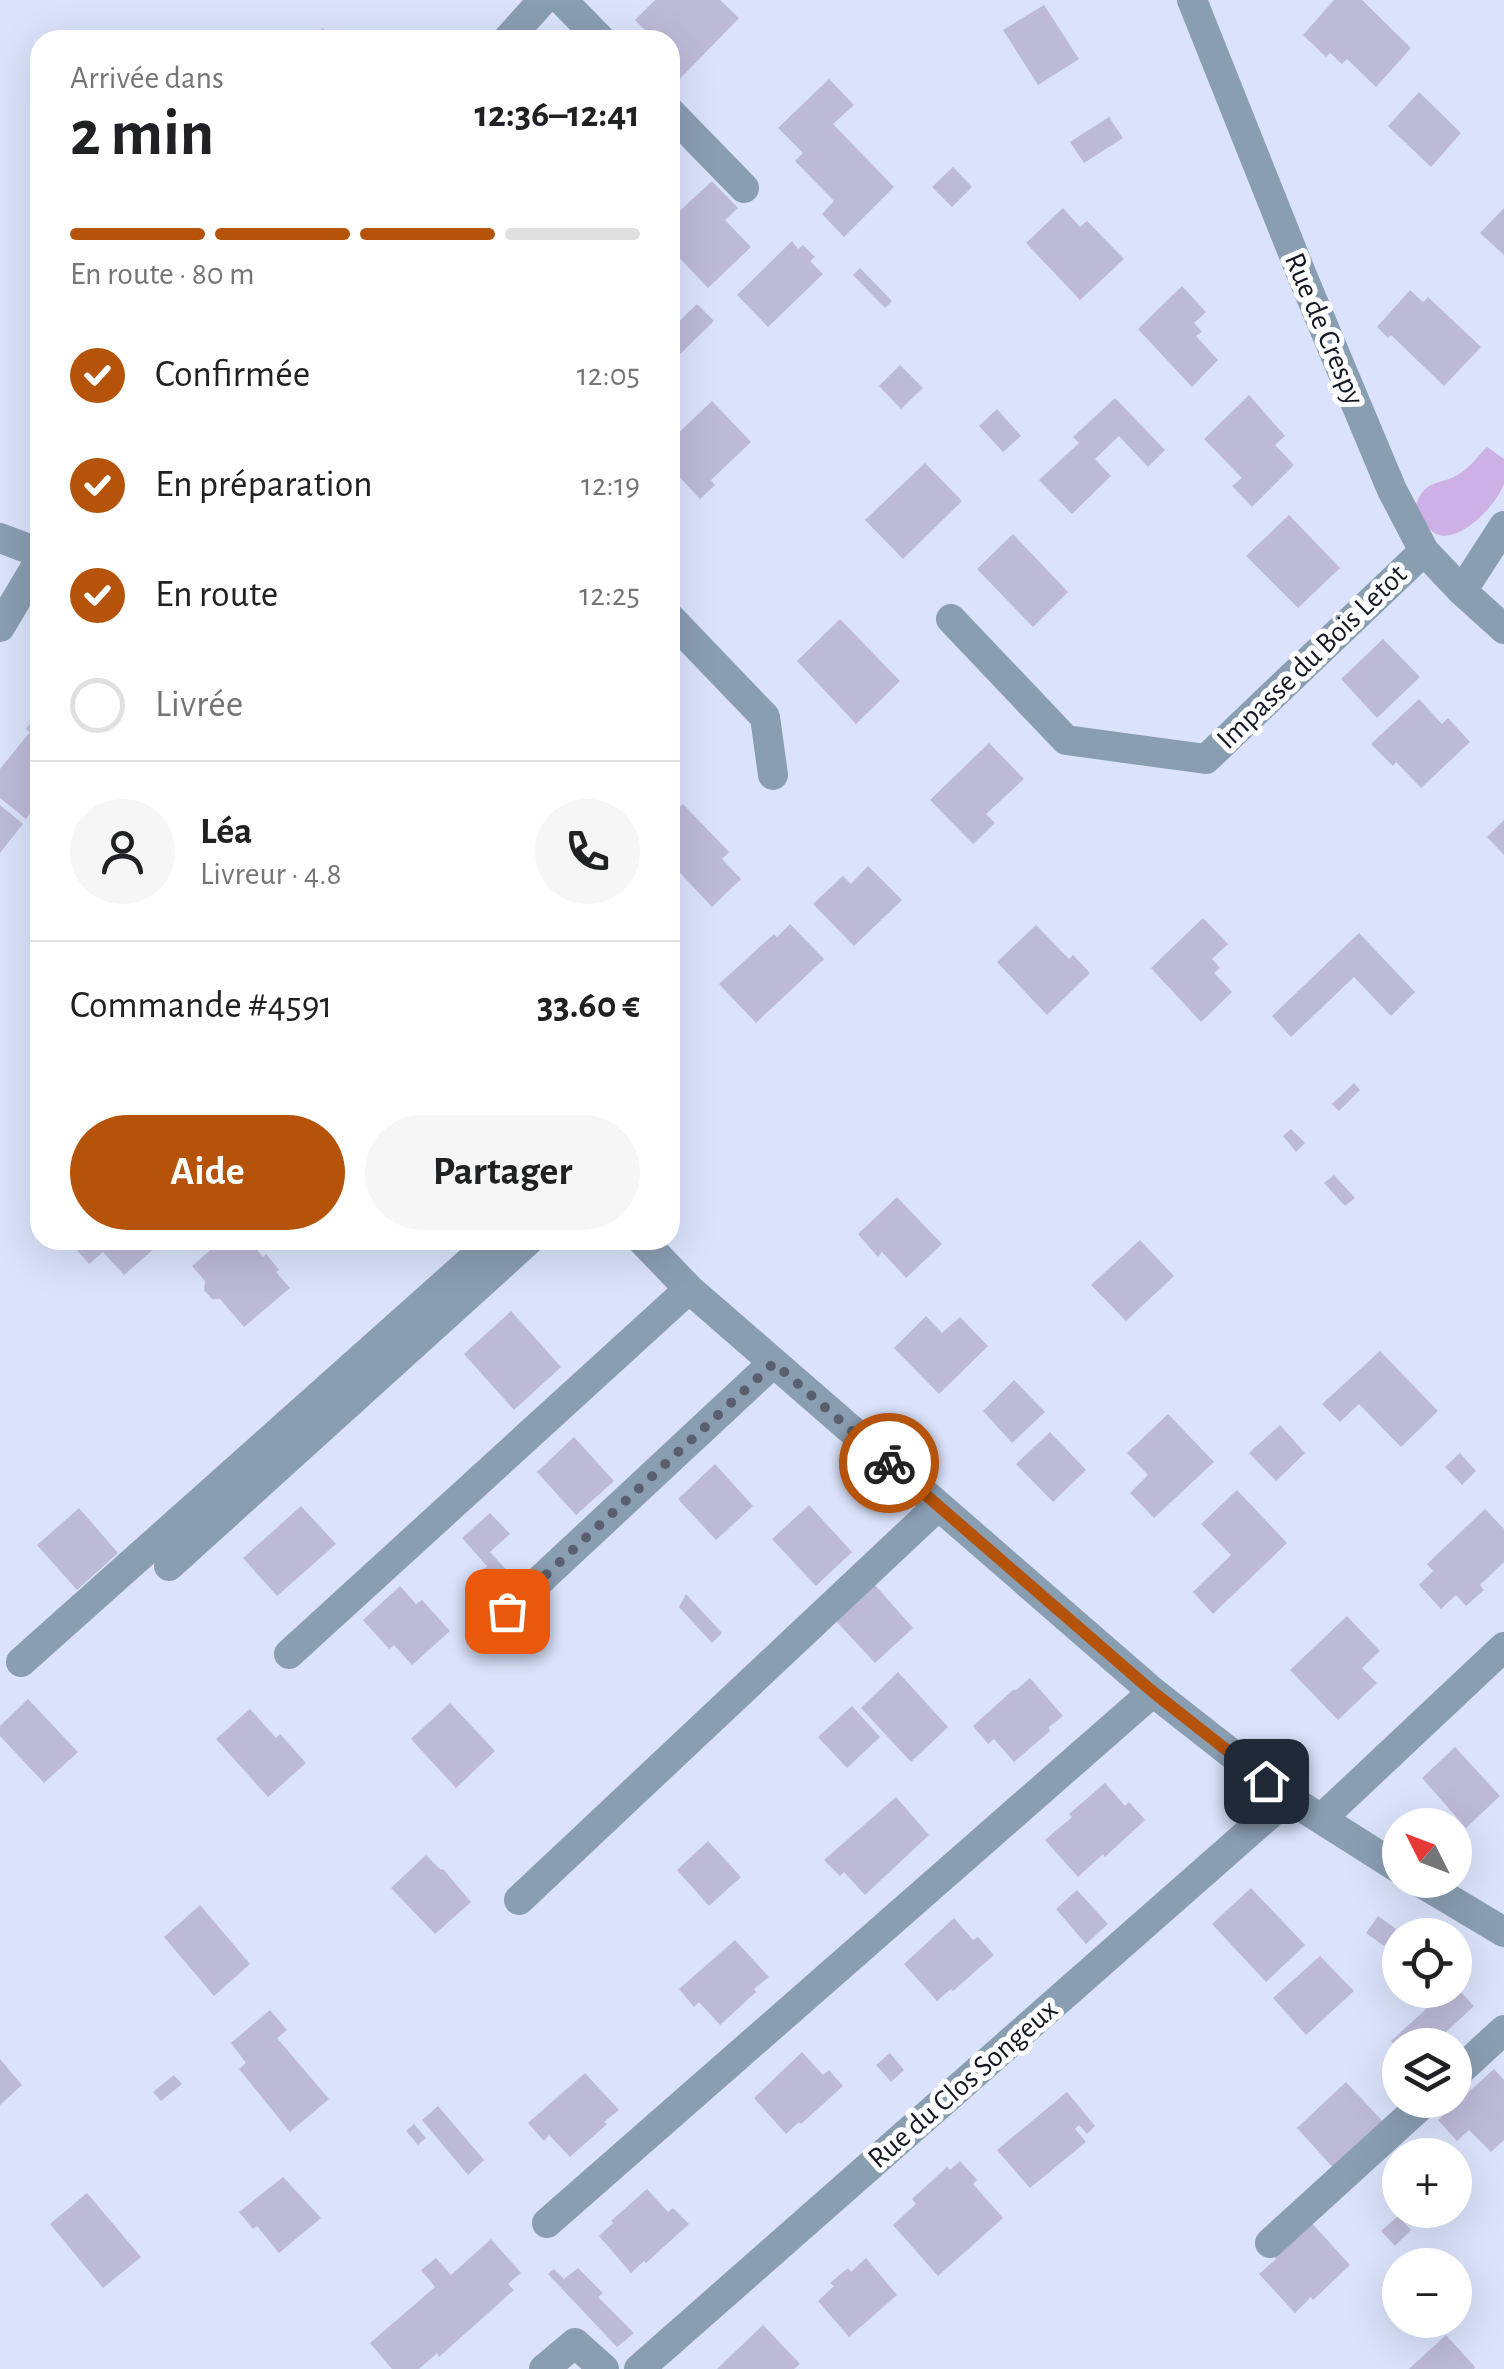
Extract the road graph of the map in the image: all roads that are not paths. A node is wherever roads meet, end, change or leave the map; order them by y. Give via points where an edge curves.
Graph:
1 (543, 0) edge
2 (562, 0) edge
3 (1192, 0) edge
4 (516, 30) edge
5 (591, 30) edge
6 (680, 122) edge
7 (744, 188) dead end
8 (1504, 526) edge
9 (0, 538) edge
10 (1424, 551) junction
11 (30, 552) edge
12 (30, 574) edge
13 (1462, 591) junction
14 (951, 619) dead end
15 (0, 627) edge
16 (680, 628) edge
17 (1504, 629) edge
18 (773, 775) dead end
19 (483, 1250) edge
20 (518, 1250) edge
21 (651, 1250) edge
22 (688, 1289) junction
23 (774, 1363) junction
24 (938, 1506) junction
25 (168, 1566) dead end
26 (480, 1636) dead end
27 (1504, 1648) edge
28 (289, 1654) dead end
29 (21, 1662) dead end
30 (1153, 1692) junction
31 (1288, 1798) junction
32 (1321, 1819) junction
33 (1382, 1858) edge
34 (1447, 1898) edge
35 (520, 1900) dead end
36 (1504, 1932) edge
37 (1504, 2030) edge
38 (1472, 2059) edge
39 (1407, 2118) edge
40 (547, 2223) dead end
41 (1270, 2243) dead end
42 (544, 2369) edge
43 (604, 2369) edge
44 (639, 2369) edge

1 - 4 street
2 - 5 street
3 - 10 street, Rue de Crespy via 1300,273
6 - 7 street
8 - 13 street
9 - 11 street
10 - 13 street, Rue de Crespy
10 - 14 street, Impasse du Bois Letot via 1206,759 1066,740
12 - 15 street
13 - 17 street, Rue de Crespy
16 - 18 street via 765,717
19 - 29 street
20 - 25 street
21 - 22 street
22 - 23 street
22 - 28 street
23 - 24 street
23 - 26 street
24 - 30 street
24 - 35 street
27 - 32 street
30 - 31 street
30 - 40 street
31 - 32 street
31 - 44 street, Rue du Clos Songeux
32 - 33 street
34 - 36 street
37 - 38 street
39 - 41 street
42 - 43 street via 575,2343

